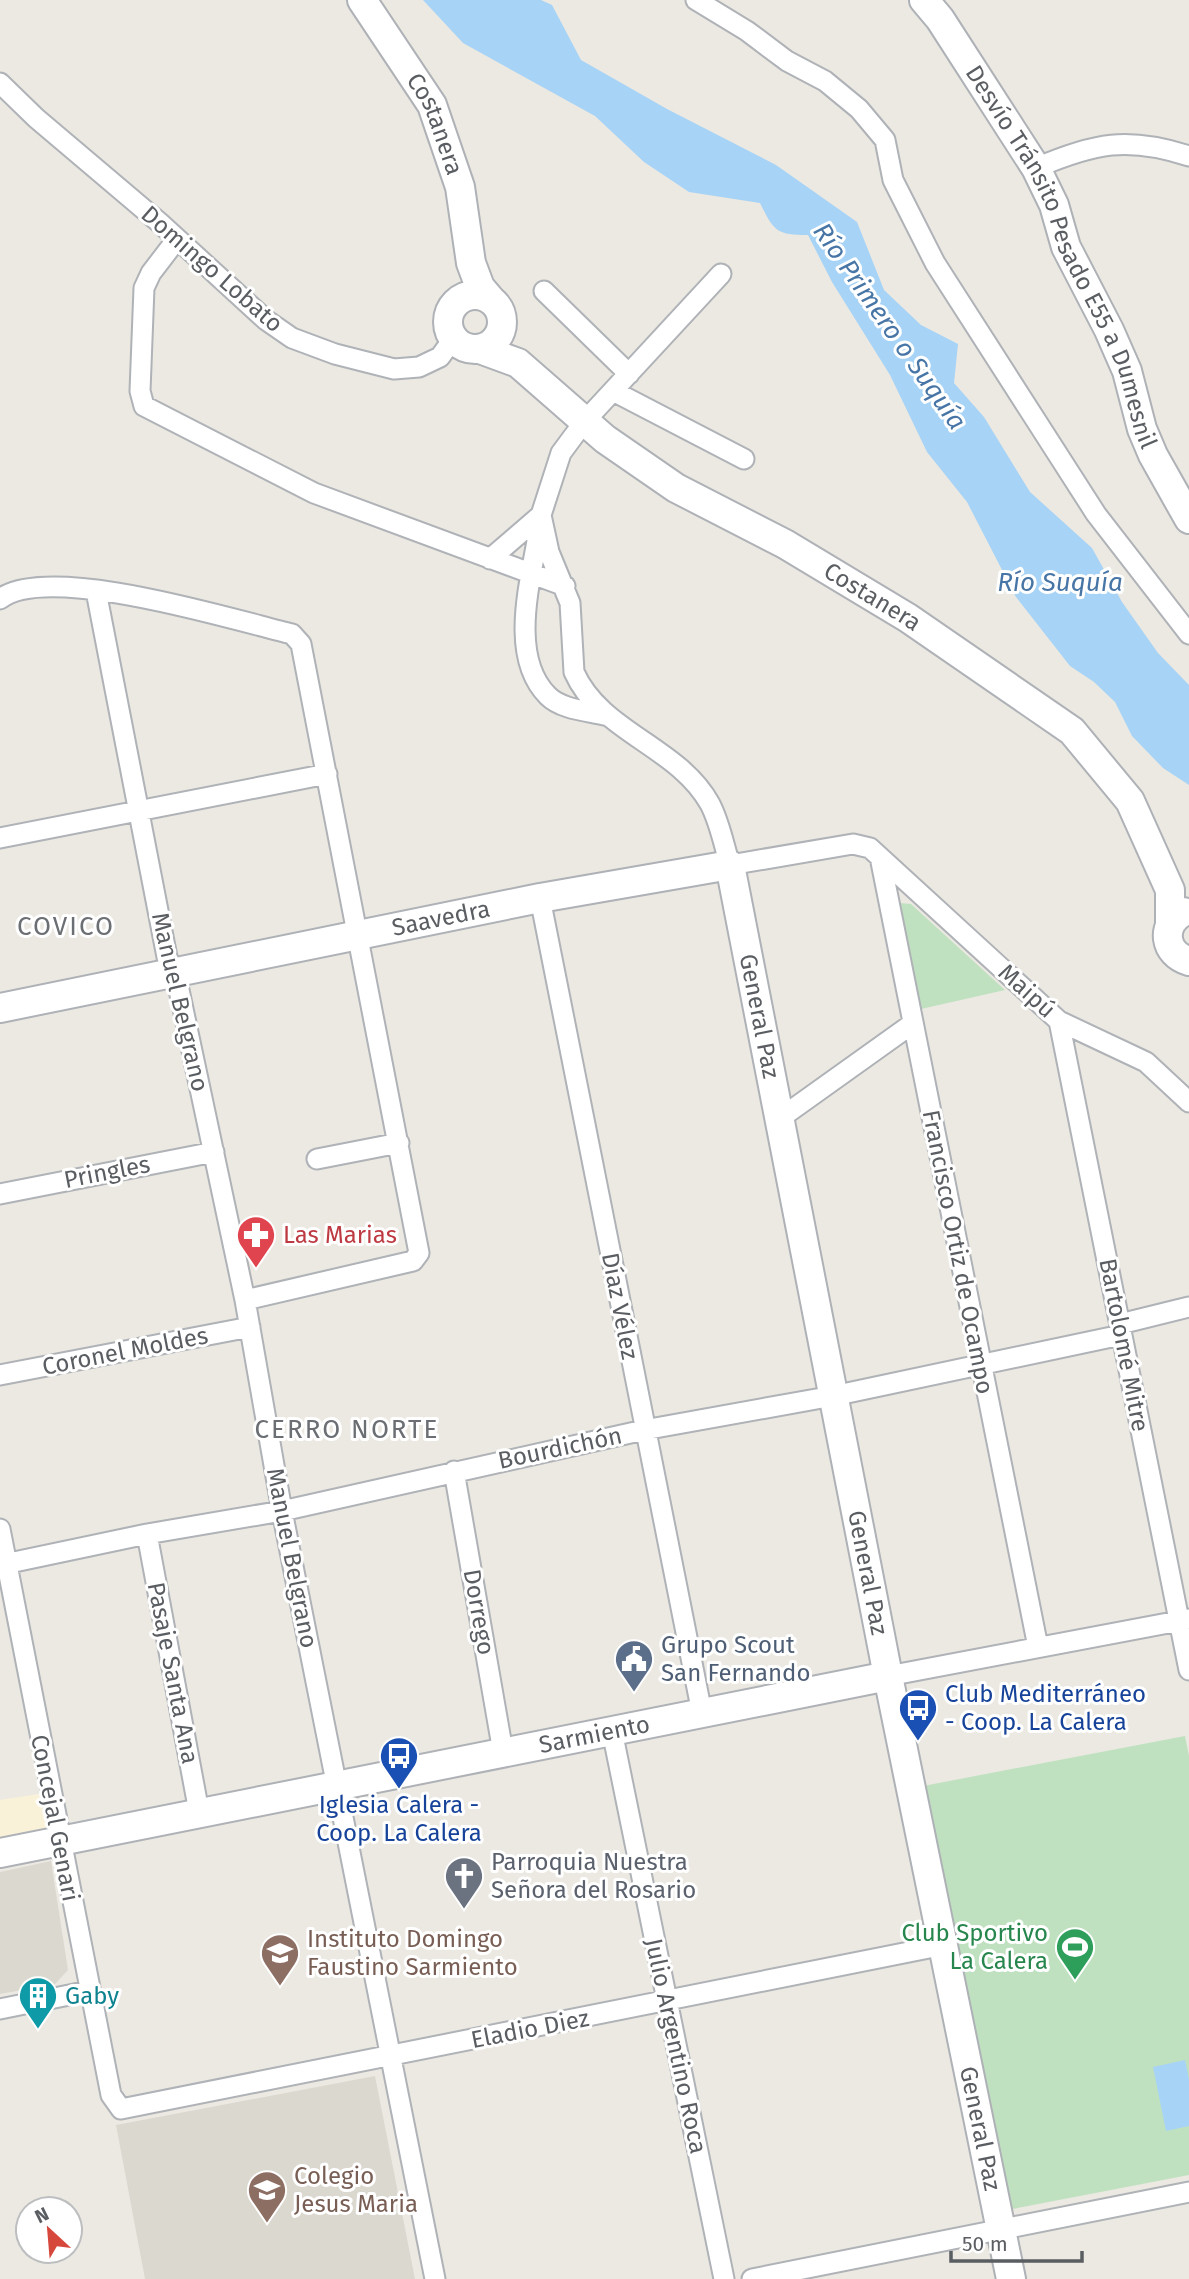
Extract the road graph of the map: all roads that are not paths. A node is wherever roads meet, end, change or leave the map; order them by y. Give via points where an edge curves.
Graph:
1 (362, 0) edge
2 (696, 0) edge
3 (924, 0) edge
4 (0, 83) edge
5 (1189, 156) edge
6 (1036, 168) junction
7 (177, 239) junction
8 (471, 263) junction
9 (720, 274) dead end
10 (544, 290) dead end
11 (458, 300) junction
12 (497, 312) junction
13 (453, 339) junction
14 (480, 349) junction
15 (517, 363) junction
16 (629, 374) junction
17 (615, 392) junction
18 (584, 422) junction
19 (744, 459) dead end
20 (541, 515) junction
21 (1189, 519) edge
22 (490, 559) junction
23 (531, 575) junction
24 (565, 586) junction
25 (96, 591) junction
26 (0, 599) edge
27 (1189, 634) edge
28 (604, 715) junction
29 (327, 774) junction
30 (139, 811) junction
31 (0, 838) edge
32 (880, 858) junction
33 (730, 866) junction
34 (540, 898) junction
35 (1179, 908) edge
36 (358, 935) junction
37 (1186, 962) edge
38 (172, 973) junction
39 (0, 1008) edge
40 (1059, 1021) junction
41 (912, 1024) junction
42 (1189, 1102) edge
43 (779, 1119) junction
44 (399, 1143) junction
45 (214, 1152) junction
46 (317, 1159) dead end
47 (0, 1194) edge
48 (245, 1300) junction
49 (1189, 1307) edge
50 (250, 1327) junction
51 (1121, 1329) junction
52 (980, 1365) junction
53 (0, 1374) edge
54 (833, 1396) junction
55 (644, 1430) junction
56 (454, 1471) junction
57 (282, 1511) junction
58 (0, 1529) edge
59 (147, 1534) junction
60 (3, 1564) edge
61 (1184, 1620) edge
62 (1038, 1647) junction
63 (1189, 1670) edge
64 (888, 1676) junction
65 (702, 1713) junction
66 (611, 1731) junction
67 (503, 1752) junction
68 (339, 1786) junction
69 (199, 1812) junction
70 (59, 1841) junction
71 (0, 1853) edge
72 (943, 1945) junction
73 (89, 1991) junction
74 (666, 2002) junction
75 (0, 2009) edge
76 (392, 2057) junction
77 (116, 2106) joint
78 (1189, 2192) edge
79 (1001, 2230) junction
80 (435, 2279) edge
81 (724, 2279) edge
82 (752, 2279) edge
83 (1011, 2279) edge

1 - 8 street, Costanera via 432,105 456,171
2 - 27 street via 825,81 859,109 885,140 893,180 935,263 1096,513
3 - 6 street, Desvío Tránsito Pesado E55 a Dumesnil
4 - 7 street, Domingo Lobato
5 - 6 street via 1128,143 1089,147
6 - 21 street, Desvío Tránsito Pesado E55 a Dumesnil via 1054,205 1066,247 1127,372 1142,429
7 - 13 street, Domingo Lobato via 267,320 292,338 335,354 394,369 419,367 440,357
7 - 22 street via 151,273 141,299 140,391 144,406 314,493
8 - 11 street, Costanera
8 - 12 street, Costanera
9 - 16 street
10 - 16 street
11 - 12 street via 474,294
11 - 13 street, Costanera via 448,315
12 - 14 street via 495,340
12 - 15 street, Costanera
13 - 14 street, Costanera via 465,348
14 - 15 street, Costanera
15 - 18 street, Costanera
16 - 17 street
17 - 18 street
17 - 19 street
18 - 20 street via 561,453
18 - 35 street, Costanera via 676,488 785,544 908,618 1072,731 1130,801
20 - 22 street
20 - 23 street
20 - 24 street via 549,552
22 - 23 street
23 - 24 street
23 - 28 street via 524,628 535,677 548,697
24 - 28 street via 574,672
25 - 26 street via 28,587
25 - 29 street via 188,606 298,638
25 - 30 street, Manuel Belgrano
28 - 33 street via 653,746 700,790 717,820
29 - 30 street
29 - 36 street
30 - 31 street
30 - 38 street, Manuel Belgrano
32 - 33 street, Saavedra via 870,848 853,844
32 - 40 street, Maipú
32 - 41 street, Francisco Ortiz de Ocampo
33 - 34 street, Saavedra
33 - 43 street, General Paz
34 - 36 street, Saavedra
34 - 55 street, Díaz Vélez
35 - 37 street, Costanera via 1167,932 1170,948
36 - 38 street, Saavedra
36 - 44 street
38 - 39 street, Saavedra
38 - 45 street, Manuel Belgrano
40 - 42 street, Maipú via 1131,1052
40 - 51 street, Bartolomé Mitre
41 - 43 street
41 - 52 street, Francisco Ortiz de Ocampo
43 - 54 street, General Paz
44 - 46 street
44 - 48 street via 418,1258
45 - 47 street, Pringles
45 - 48 street, Manuel Belgrano
48 - 50 street, Manuel Belgrano
49 - 51 street, Bourdichón
50 - 53 street, Coronel Moldes
50 - 57 street, Manuel Belgrano
51 - 52 street, Bourdichón
51 - 61 street, Bartolomé Mitre
52 - 54 street, Bourdichón
52 - 62 street, Francisco Ortiz de Ocampo
54 - 55 street, Bourdichón
54 - 64 street, General Paz
55 - 56 street, Bourdichón
55 - 65 street, Díaz Vélez
56 - 57 street, Bourdichón
56 - 67 street, Dorrego
57 - 59 street, Bourdichón
57 - 68 street, Manuel Belgrano
58 - 60 street, Concejal Genari
59 - 60 street, Bourdichón
59 - 69 street, Pasaje Santa Ana
60 - 70 street, Concejal Genari
61 - 62 street, Sarmiento
61 - 63 street, Bartolomé Mitre
62 - 64 street, Sarmiento
64 - 65 street, Sarmiento
64 - 72 street, General Paz
65 - 66 street, Sarmiento
66 - 67 street, Sarmiento
66 - 74 street, Julio Argentino Roca
67 - 68 street, Sarmiento
68 - 69 street, Sarmiento
68 - 76 street, Manuel Belgrano
69 - 70 street, Sarmiento
70 - 71 street, Sarmiento
70 - 73 street, Concejal Genari
72 - 74 street, Eladio Diez
72 - 79 street, General Paz
73 - 75 street
73 - 77 street, Concejal Genari
74 - 76 street, Eladio Diez
74 - 81 street, Julio Argentino Roca
76 - 77 street, Eladio Diez via 126,2109
76 - 80 street, Manuel Belgrano
78 - 79 street
79 - 82 street
79 - 83 street, General Paz

